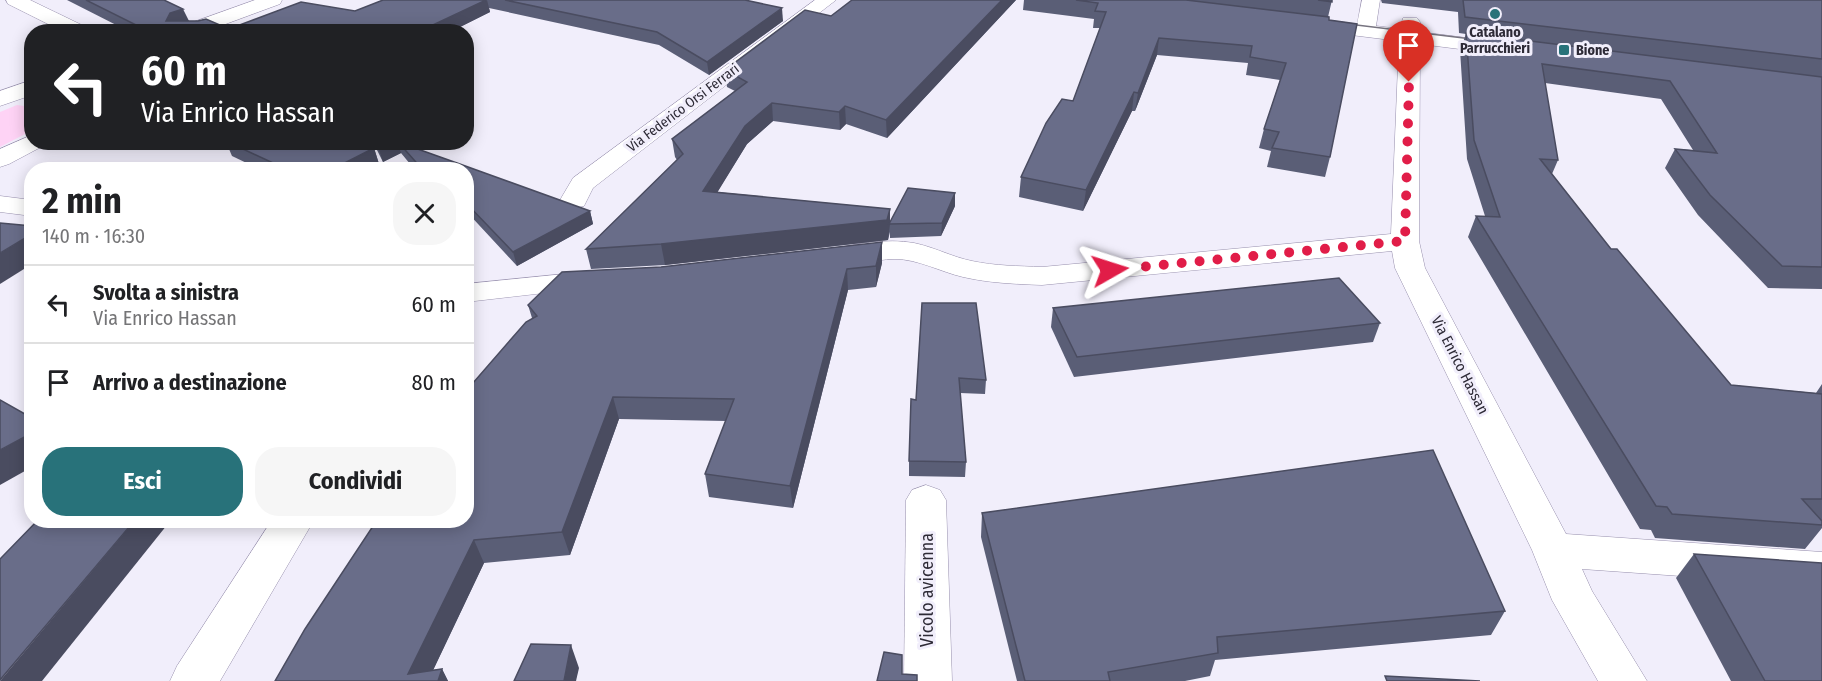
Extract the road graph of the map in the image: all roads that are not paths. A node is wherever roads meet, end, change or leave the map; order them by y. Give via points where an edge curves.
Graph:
1 (15, 0) edge
2 (273, 0) edge
3 (827, 0) edge
4 (1304, 9) dead end
5 (1368, 16) edge
6 (1287, 21) edge
7 (64, 24) edge
8 (206, 24) edge
9 (1410, 29) junction
10 (1522, 43) edge
11 (24, 146) edge
12 (0, 159) edge
13 (574, 200) dead end
14 (0, 204) edge
15 (24, 207) edge
16 (1405, 241) junction
17 (814, 259) edge
18 (617, 279) edge
19 (474, 292) edge
20 (926, 500) dead end
21 (289, 528) edge
22 (1553, 550) junction
23 (1822, 569) edge
24 (194, 681) edge
25 (928, 681) edge
26 (1623, 681) edge

1 - 7 street
2 - 8 street
3 - 13 street, Via Federico Orsi Ferrari via 582,184
4 - 5 street
5 - 6 street
5 - 9 street
9 - 10 street
9 - 16 street, Via Enrico Hassan
11 - 12 street
14 - 15 street
16 - 17 street via 1042,276 965,269 895,250
16 - 22 street, Via Enrico Hassan via 1410,268
18 - 19 street
20 - 25 street, Vicolo avicenna
21 - 24 street
22 - 23 street
22 - 26 street, Via Enrico Hassan via 1574,600

